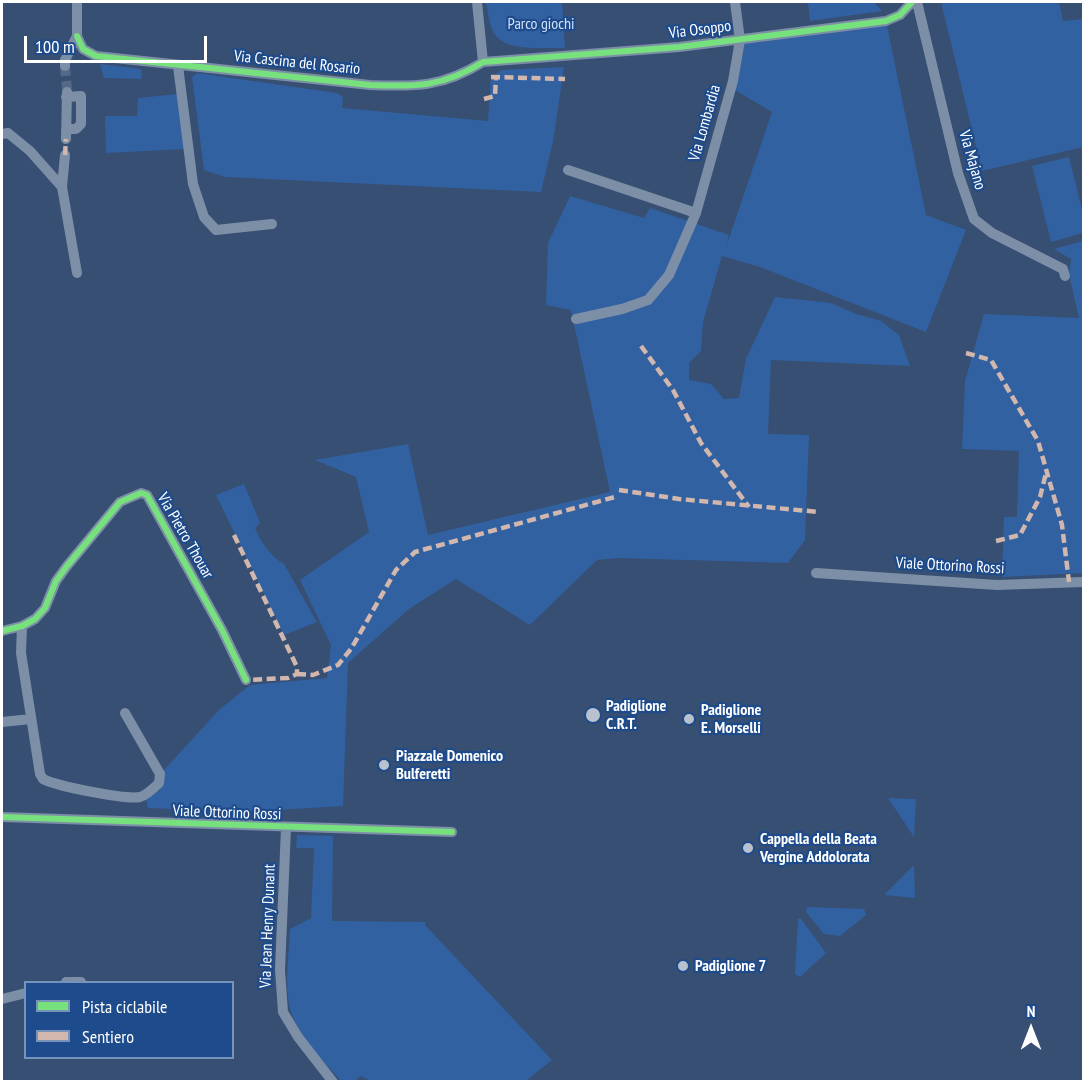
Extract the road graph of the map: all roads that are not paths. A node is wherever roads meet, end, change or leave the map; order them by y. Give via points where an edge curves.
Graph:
1 (77, 2) edge
2 (477, 2) edge
3 (735, 2) edge
4 (912, 2) edge
5 (917, 2) edge
6 (77, 36) junction
7 (740, 39) junction
8 (483, 62) junction
9 (65, 66) tunnel mouth
10 (178, 66) junction
11 (67, 93) tunnel mouth
12 (5, 134) edge
13 (66, 134) dead end
14 (65, 155) dead end
15 (568, 170) dead end
16 (62, 187) junction
17 (696, 213) junction
18 (272, 224) dead end
19 (77, 273) dead end
20 (1065, 276) dead end
21 (576, 319) dead end
22 (816, 573) dead end
23 (1083, 582) edge
24 (22, 626) junction
25 (2, 631) edge
26 (246, 680) dead end
27 (125, 713) dead end
28 (31, 719) junction
29 (2, 722) edge
30 (2, 817) edge
31 (286, 828) junction
32 (453, 832) dead end
33 (24, 994) edge
34 (2, 999) edge
35 (333, 1082) edge

1 - 6 street
2 - 8 street
3 - 7 street, Via Lombardia
4 - 7 street, Via Osoppo via 900,15 886,21
5 - 20 street, Via Majano via 958,173 974,219 992,233 1063,269
6 - 9 street
6 - 10 street, Via Cascina del Rosario via 83,49 96,56
7 - 8 street, Via Osoppo
7 - 17 street, Via Lombardia via 733,81
8 - 10 street, Via Cascina del Rosario via 462,75 415,87
10 - 18 street via 193,184 204,217 216,230
11 - 13 street
12 - 16 street via 30,151
14 - 16 street
15 - 17 street
16 - 19 street
17 - 21 street, Via Lombardia via 669,275 648,300
22 - 23 street, Viale Ottorino Rossi via 997,585
24 - 25 street, Via Pietro Thouar
24 - 26 street, Via Pietro Thouar via 45,608 60,575 120,502 141,493 147,495 179,549
24 - 28 street via 21,653
27 - 28 street via 160,774 159,783 142,796 103,794 43,779
28 - 29 street
30 - 31 street, Viale Ottorino Rossi
31 - 32 street, Viale Ottorino Rossi
31 - 35 street, Via Jean Henry Dunant via 280,970 283,1012
33 - 34 street

